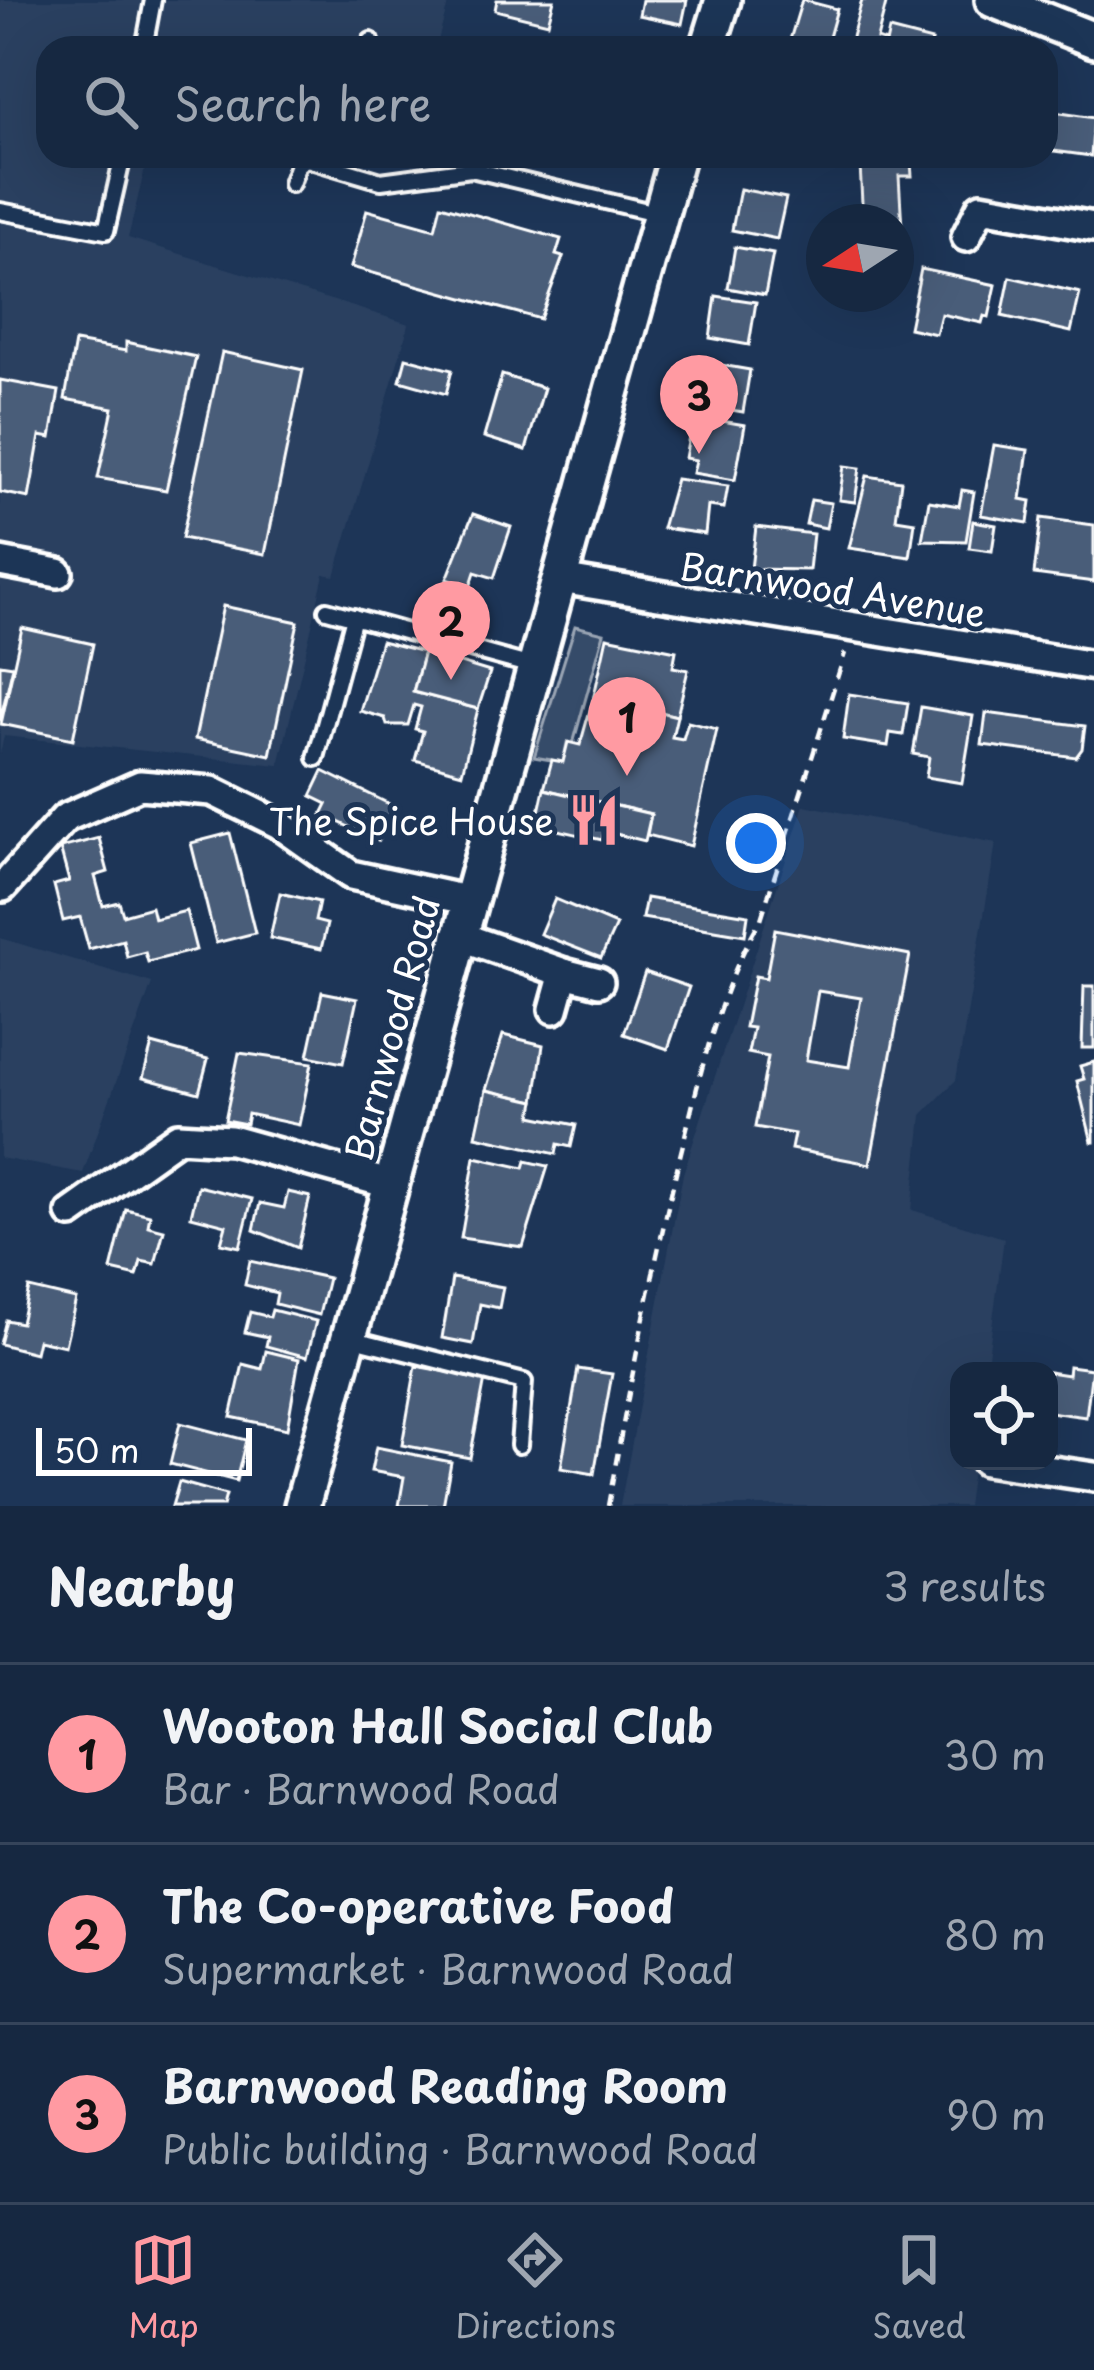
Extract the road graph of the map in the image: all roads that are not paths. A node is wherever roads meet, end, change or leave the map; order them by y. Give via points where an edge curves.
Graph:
1 (153, 0) edge
2 (723, 0) edge
3 (993, 0) edge
4 (146, 36) edge
5 (712, 36) edge
6 (1094, 40) edge
7 (120, 168) edge
8 (297, 168) edge
9 (336, 168) edge
10 (672, 168) edge
11 (291, 184) dead end
12 (0, 211) edge
13 (659, 214) junction
14 (1094, 227) edge
15 (966, 237) dead end
16 (0, 562) edge
17 (58, 573) dead end
18 (560, 578) junction
19 (327, 610) dead end
20 (354, 617) junction
21 (532, 666) junction
22 (1094, 666) edge
23 (316, 758) dead end
24 (1, 889) edge
25 (466, 900) junction
26 (457, 935) junction
27 (564, 973) junction
28 (599, 982) dead end
29 (554, 1009) dead end
30 (388, 1184) junction
31 (71, 1213) dead end
32 (350, 1338) junction
33 (519, 1445) dead end
34 (1058, 1469) edge
35 (1094, 1477) edge
36 (302, 1506) edge

1 - 4 lane
2 - 5 street
3 - 6 street
7 - 12 lane via 106,230
8 - 11 lane
9 - 13 lane via 381,182 471,169
10 - 13 street, Barnwood Road
13 - 18 street, Barnwood Road
14 - 15 street via 981,207
16 - 17 street
18 - 21 street, Barnwood Road
18 - 22 street, Barnwood Avenue
19 - 20 lane
20 - 21 lane
20 - 23 lane
21 - 25 street, Barnwood Road
24 - 25 street via 65,818 140,785 212,790 280,824 351,875
25 - 26 street, Barnwood Road
26 - 27 street
26 - 30 street, Barnwood Road
27 - 28 street
27 - 29 street
30 - 31 street via 231,1140 178,1137
30 - 32 street, Barnwood Road
32 - 33 lane via 524,1382
32 - 36 street, Barnwood Road
34 - 35 street

